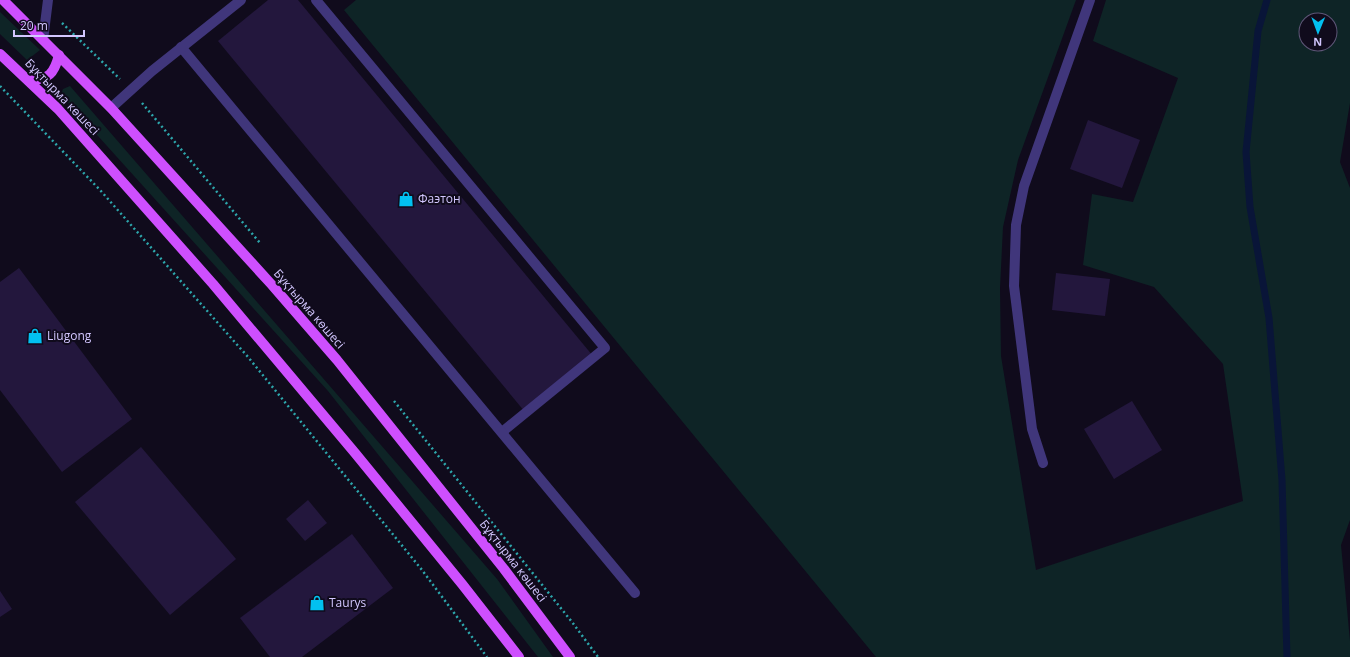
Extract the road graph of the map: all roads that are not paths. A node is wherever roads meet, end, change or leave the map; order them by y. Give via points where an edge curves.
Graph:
1 (2, 0) edge
2 (48, 0) edge
3 (241, 0) edge
4 (316, 0) edge
5 (1090, 0) edge
6 (43, 40) junction
7 (181, 47) junction
8 (0, 54) edge
9 (59, 55) junction
10 (29, 80) junction
11 (110, 108) junction
12 (502, 432) junction
13 (1043, 463) dead end
14 (635, 593) dead end
15 (519, 657) edge
16 (570, 657) edge

1 - 6 main road, Бұқтырма көшесі
2 - 6 lane
3 - 7 lane
4 - 12 lane via 605,348
5 - 13 lane via 1024,186 1016,224 1014,286 1032,429
6 - 9 main road, Бұқтырма көшесі
7 - 11 lane
7 - 12 lane
8 - 10 main road, Бұқтырма көшесі
9 - 10 main road via 52,72 46,77
9 - 11 main road, Бұқтырма көшесі
10 - 15 main road, Бұқтырма көшесі via 58,109 218,290 458,578
11 - 16 main road, Бұқтырма көшесі via 337,360 504,569
12 - 14 lane

